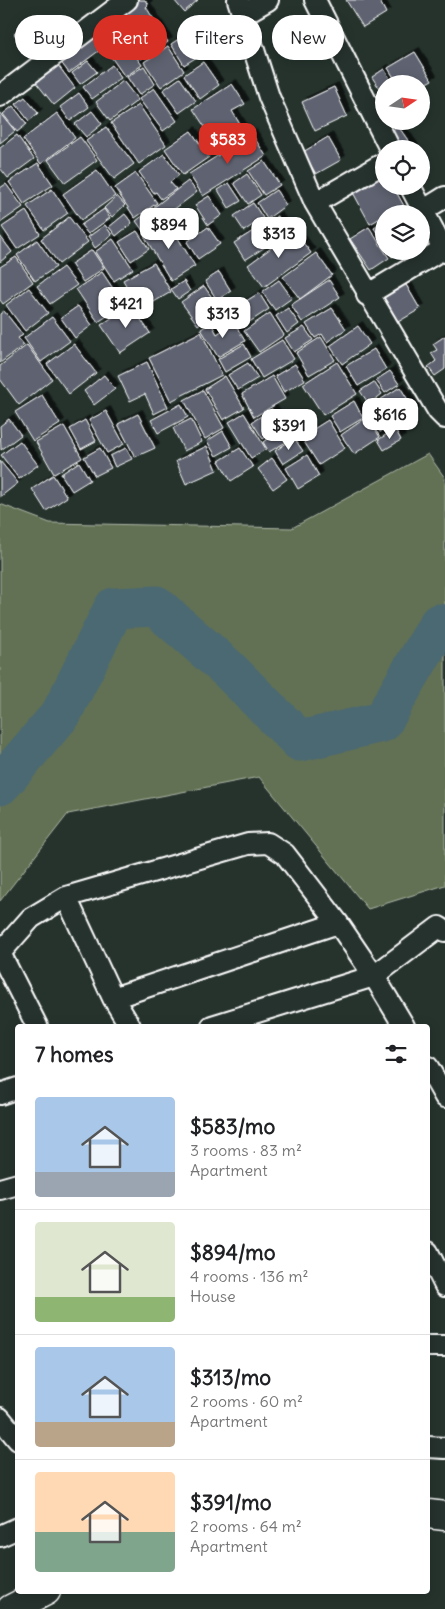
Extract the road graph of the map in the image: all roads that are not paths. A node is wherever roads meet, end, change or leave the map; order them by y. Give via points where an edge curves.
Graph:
1 (128, 0) edge
2 (268, 0) edge
3 (315, 0) edge
4 (240, 8) edge
5 (0, 96) edge
6 (385, 140) edge
7 (375, 168) edge
8 (445, 197) edge
9 (315, 204) junction
10 (430, 206) edge
11 (430, 222) edge
12 (444, 251) edge
13 (367, 295) junction
14 (445, 418) edge
15 (66, 898) junction
16 (338, 923) junction
17 (445, 931) edge
18 (0, 953) edge
19 (374, 976) junction
20 (113, 998) junction
21 (36, 1024) edge
22 (129, 1024) edge
23 (218, 1024) edge
24 (403, 1024) edge
25 (430, 1071) edge
26 (15, 1089) edge
27 (0, 1094) edge
28 (445, 1097) edge
29 (15, 1185) edge
30 (0, 1189) edge
31 (430, 1256) edge
32 (445, 1286) edge
33 (430, 1346) edge
34 (445, 1346) edge
35 (0, 1418) edge
36 (15, 1436) edge
37 (430, 1447) edge
38 (445, 1448) edge
39 (430, 1514) edge
40 (445, 1516) edge
41 (15, 1529) edge
42 (0, 1536) edge
43 (40, 1594) edge
44 (11, 1609) edge

1 - 5 street
2 - 4 street
3 - 6 street
4 - 9 street via 269,97
7 - 9 street
8 - 10 street
9 - 13 street
11 - 12 street
12 - 13 street
13 - 14 street via 438,412
15 - 16 street via 248,844 268,843 285,854
15 - 18 street via 31,918
15 - 20 street
16 - 19 street
16 - 20 street
17 - 19 street via 439,927
18 - 21 street
19 - 23 street
19 - 24 street
20 - 22 street
25 - 28 street
26 - 27 street
29 - 30 street
31 - 32 street
33 - 34 street
35 - 36 street
37 - 38 street
39 - 40 street
41 - 42 street
43 - 44 street

